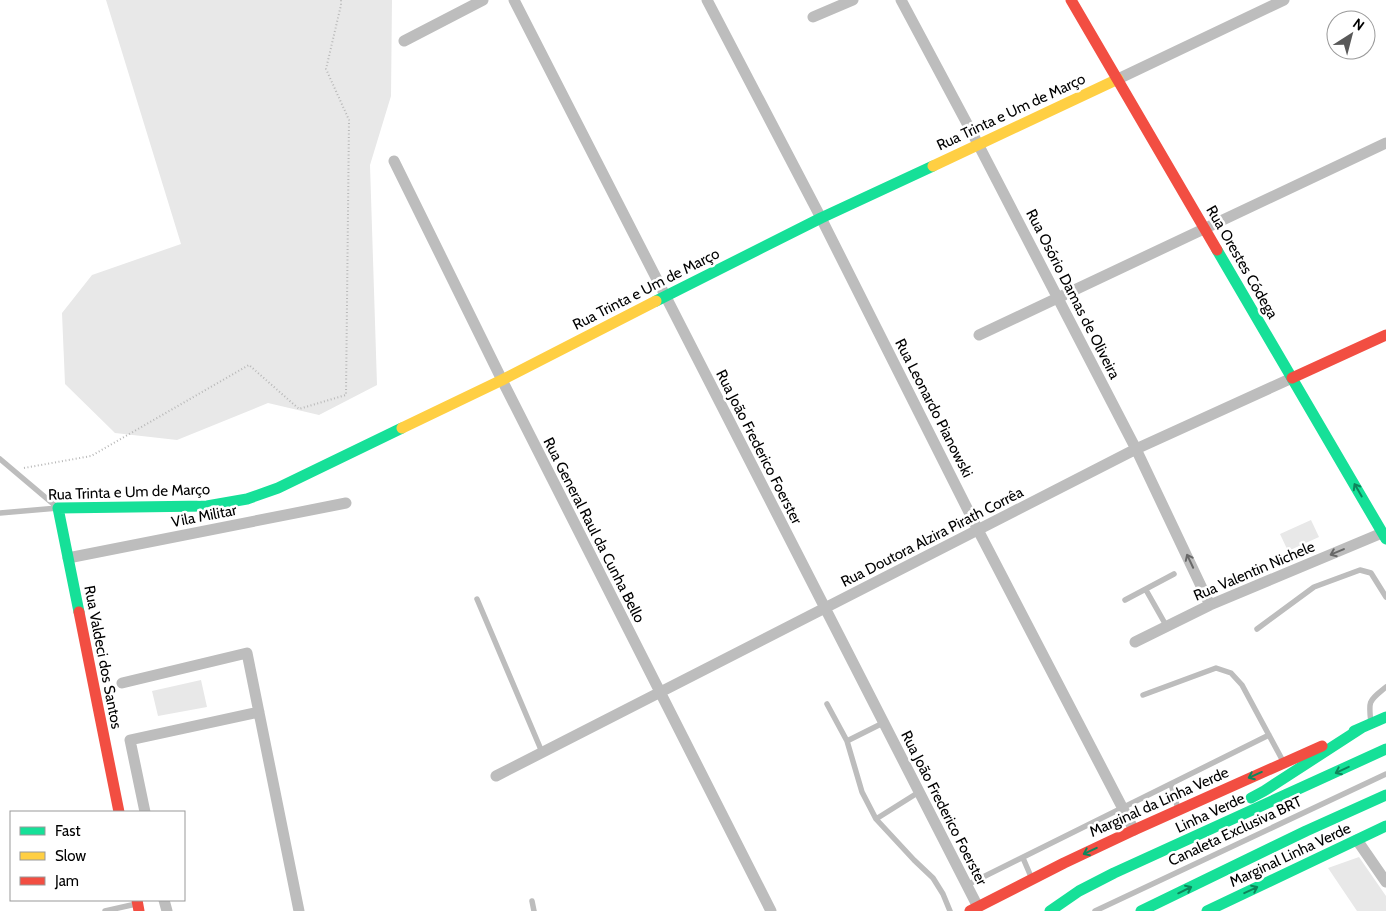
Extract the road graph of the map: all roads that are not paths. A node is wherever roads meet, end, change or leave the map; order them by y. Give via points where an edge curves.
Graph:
1 (483, 0) edge
2 (514, 0) edge
3 (707, 0) edge
4 (853, 0) edge
5 (902, 0) edge
6 (1071, 0) edge
7 (1284, 0) edge
8 (813, 17) dead end
9 (404, 41) dead end
10 (1118, 79) junction
11 (1386, 143) edge
12 (978, 144) junction
13 (394, 161) dead end
14 (821, 218) junction
15 (1205, 229) junction
16 (666, 296) junction
17 (1058, 298) junction
18 (979, 335) dead end
19 (1386, 335) edge
20 (1292, 378) junction
21 (502, 380) junction
22 (1136, 449) junction
23 (0, 459) edge
24 (346, 503) dead end
25 (58, 508) junction
26 (0, 513) edge
27 (978, 530) junction
28 (1385, 534) edge
29 (68, 558) junction
30 (1174, 574) dead end
31 (1146, 590) junction
32 (1386, 597) edge
33 (477, 598) dead end
34 (1125, 600) dead end
35 (1210, 605) junction
36 (824, 608) junction
37 (1168, 626) junction
38 (1257, 630) dead end
39 (1135, 642) dead end
40 (122, 683) dead end
41 (1386, 687) edge
42 (660, 692) junction
43 (1144, 695) dead end
44 (828, 704) dead end
45 (259, 712) junction
46 (1386, 717) edge
47 (883, 723) junction
48 (1367, 725) junction
49 (1269, 735) junction
50 (847, 741) junction
51 (1386, 749) edge
52 (542, 752) junction
53 (1284, 762) junction
54 (1386, 774) edge
55 (496, 776) dead end
56 (1171, 784) junction
57 (919, 792) junction
58 (1386, 795) edge
59 (1386, 802) edge
60 (1123, 808) junction
61 (1178, 810) junction
62 (119, 811) edge
63 (145, 811) edge
64 (876, 819) junction
65 (1386, 826) edge
66 (1134, 830) junction
67 (1306, 831) junction
68 (1357, 840) junction
69 (1168, 849) junction
70 (1023, 858) junction
71 (1032, 879) junction
72 (1386, 882) edge
73 (967, 885) junction
74 (532, 901) dead end
75 (138, 905) edge
76 (974, 909) edge
77 (105, 911) edge
78 (299, 911) edge
79 (534, 911) edge
80 (771, 911) edge
81 (950, 911) edge
82 (1050, 911) edge
83 (1094, 911) edge
84 (1141, 911) edge
85 (1207, 911) edge

1 - 9 street
2 - 16 street, Rua João Frederico Foerster
3 - 14 street, Rua Leonardo Pianowski
4 - 8 street
5 - 12 street, Rua Osório Damas de Oliveira
6 - 10 main road, Rua Orestes Códega
7 - 10 street, Rua Trinta e Um de Março
10 - 12 main road, Rua Trinta e Um de Março
10 - 15 main road, Rua Orestes Códega
11 - 15 street
12 - 14 main road, Rua Trinta e Um de Março
12 - 17 street, Rua Osório Damas de Oliveira
13 - 21 street, Rua General Raul da Cunha Bello
14 - 16 main road, Rua Trinta e Um de Março
14 - 27 street, Rua Leonardo Pianowski
15 - 17 street
15 - 20 main road, Rua Orestes Códega
16 - 21 main road, Rua Trinta e Um de Março
16 - 36 street, Rua João Frederico Foerster
17 - 18 street
17 - 22 street, Rua Osório Damas de Oliveira
19 - 20 main road, Rua Doutora Alzira Pirath Corrêa
20 - 22 street, Rua Doutora Alzira Pirath Corrêa
28 -> 20 main road, Rua Orestes Códega
21 - 25 main road, Rua Trinta e Um de Março via 278,488 247,499 207,506
21 - 42 street, Rua General Raul da Cunha Bello
22 - 27 street, Rua Doutora Alzira Pirath Corrêa
35 -> 22 street, Rua Osório Damas de Oliveira
23 - 25 lane
24 - 29 street, Vila Militar
25 - 26 lane, Rua Trinta e Um de Março
25 - 29 main road, Rua Valdeci dos Santos
27 - 36 street, Rua Doutora Alzira Pirath Corrêa
27 - 60 street, Rua Leonardo Pianowski
28 -> 35 street, Rua Valentin Nichele
29 - 62 main road, Rua Valdeci dos Santos
30 - 31 lane
31 - 34 lane
31 - 37 lane
32 - 38 lane via 1371,573 1360,570 1314,587
33 - 52 lane
35 - 37 street, Rua Valentin Nichele
36 - 42 street, Rua Doutora Alzira Pirath Corrêa
36 - 47 street, Rua João Frederico Foerster
37 - 39 street, Rua Valentin Nichele
40 - 45 street via 247,653
41 - 48 lane via 1372,699
42 - 52 street, Rua Doutora Alzira Pirath Corrêa
42 - 80 street, Rua General Raul da Cunha Bello
43 - 49 lane via 1216,668 1231,673 1242,685
44 - 50 lane
45 - 63 street via 130,740
45 - 78 street
46 - 48 main road
47 - 50 lane
47 - 57 street, Rua João Frederico Foerster
48 - 53 main road, Marginal da Linha Verde
48 - 69 main road via 1264,791 1201,823
49 - 53 lane
49 - 56 lane
50 - 64 lane via 862,792
51 -> 69 main road, Linha Verde
52 - 55 street, Rua Doutora Alzira Pirath Corrêa
53 -> 61 main road, Marginal da Linha Verde
54 - 83 lane, Canaleta Exclusiva BRT
56 - 60 lane
56 - 61 lane
57 - 64 lane
57 - 73 street, Rua João Frederico Foerster
58 - 67 main road
59 - 67 main road
60 - 66 street, Rua Leonardo Pianowski
60 - 70 lane
61 - 66 main road, Marginal da Linha Verde
64 - 81 lane via 933,878
65 - 68 main road, Marginal Linha Verde
66 -> 71 main road, Marginal da Linha Verde
84 -> 67 main road
68 - 72 street
85 -> 68 main road, Marginal Linha Verde
69 - 82 main road, Linha Verde via 1114,873
70 - 71 lane
70 - 73 lane
71 - 76 main road, Marginal da Linha Verde
73 - 76 street, Rua João Frederico Foerster
74 - 79 lane
75 - 77 lane

